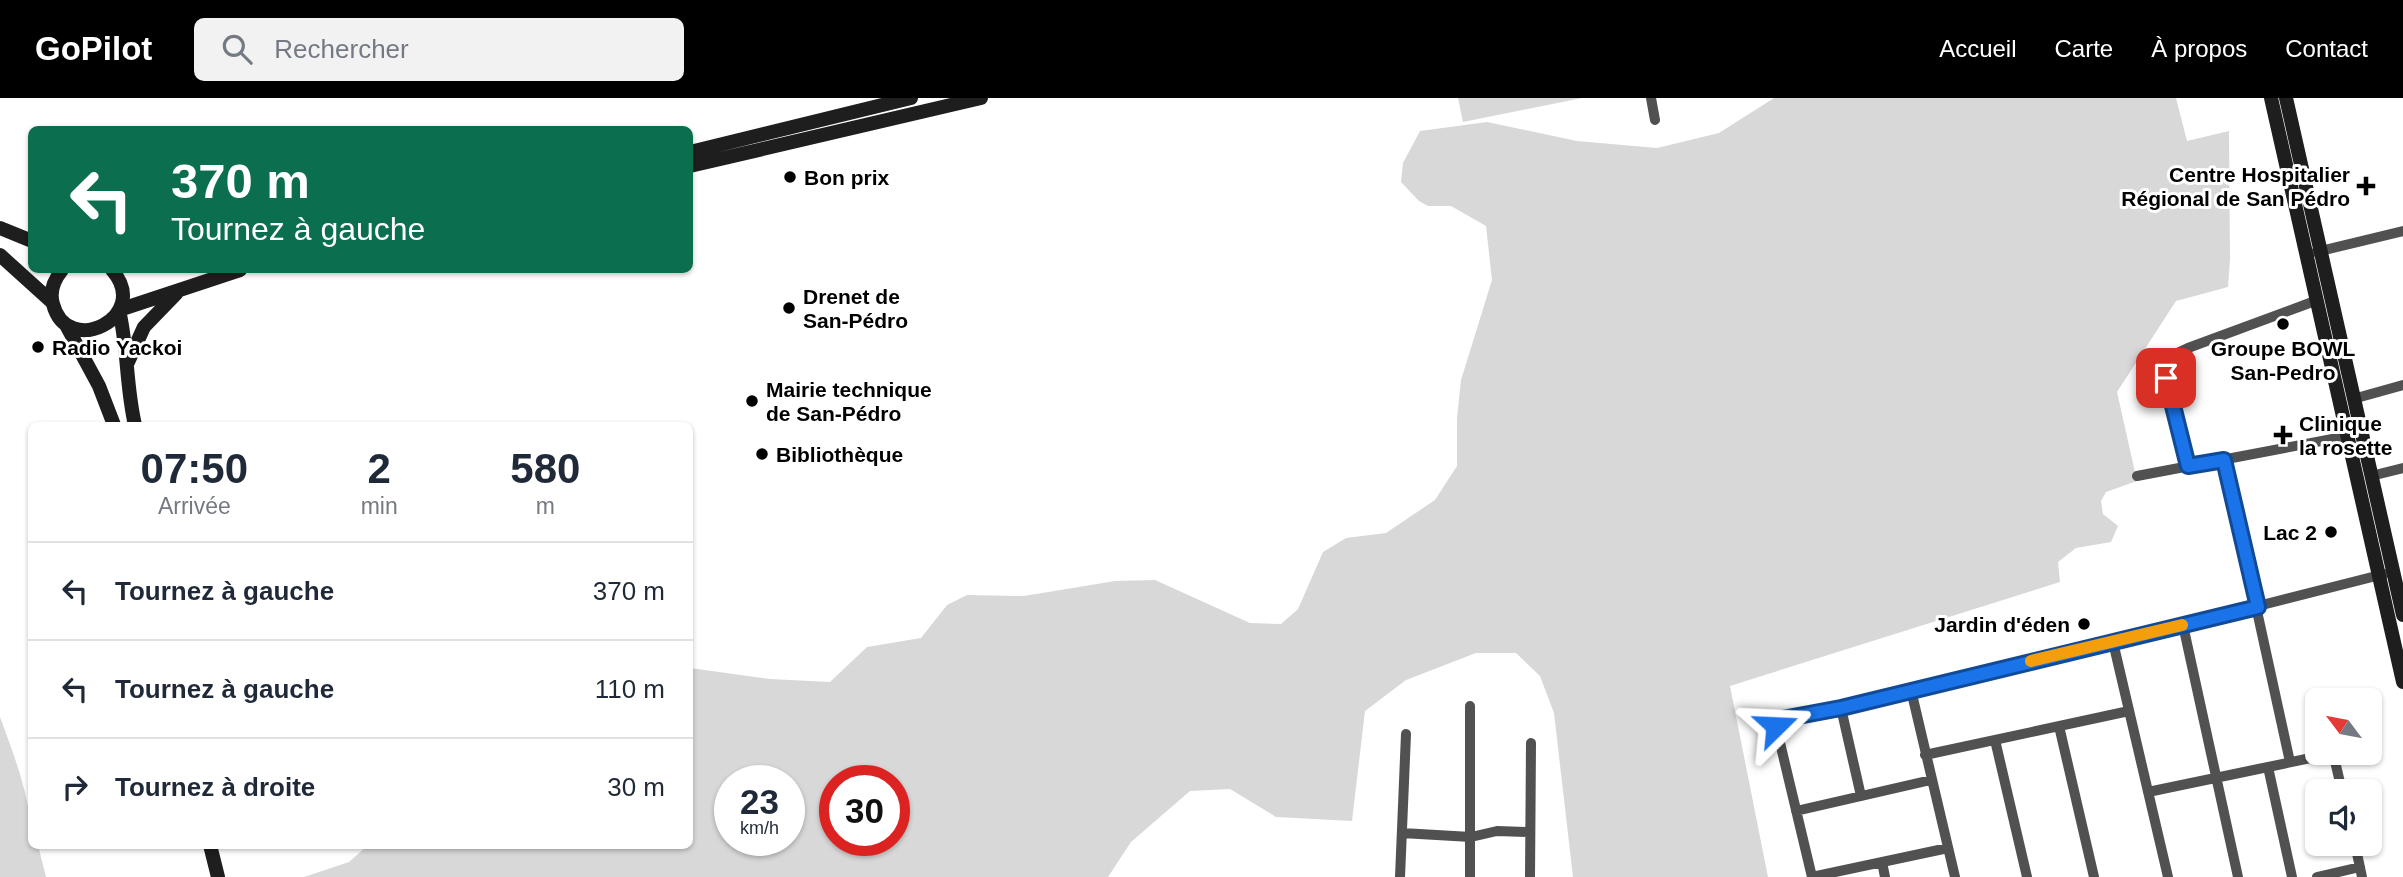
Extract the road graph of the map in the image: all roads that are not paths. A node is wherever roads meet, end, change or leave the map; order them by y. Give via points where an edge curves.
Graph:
1 (911, 98) edge
2 (981, 98) edge
3 (1651, 98) edge
4 (2271, 98) edge
5 (2286, 98) edge
6 (869, 109) edge
7 (1655, 120) dead end
8 (693, 151) edge
9 (693, 165) edge
10 (0, 228) edge
11 (2403, 231) edge
12 (28, 239) edge
13 (2312, 253) junction
14 (0, 255) edge
15 (60, 273) edge
16 (114, 273) edge
17 (230, 273) edge
18 (186, 286) junction
19 (2315, 301) junction
20 (52, 302) junction
21 (119, 310) junction
22 (66, 323) junction
23 (125, 370) junction
24 (2403, 385) edge
25 (2353, 399) junction
26 (113, 422) edge
27 (134, 422) edge
28 (2348, 436) junction
29 (2224, 460) junction
30 (2188, 466) junction
31 (2403, 468) edge
32 (2137, 476) dead end
33 (2371, 476) junction
34 (2386, 573) junction
35 (2258, 607) junction
36 (2403, 615) edge
37 (2183, 625) junction
38 (2113, 642) junction
39 (2403, 682) edge
40 (1911, 690) junction
41 (1470, 706) dead end
42 (1841, 708) junction
43 (2129, 711) junction
44 (2059, 726) junction
45 (1406, 734) dead end
46 (1995, 740) junction
47 (1531, 743) dead end
48 (1925, 755) junction
49 (2290, 762) junction
50 (2268, 767) junction
51 (2218, 778) junction
52 (1931, 779) junction
53 (2339, 779) edge
54 (2148, 792) junction
55 (1861, 796) junction
56 (1796, 811) junction
57 (1528, 832) junction
58 (1402, 833) junction
59 (1471, 836) junction
60 (1948, 848) junction
61 (211, 849) edge
62 (1882, 862) junction
63 (2361, 872) edge
64 (218, 877) edge
65 (1400, 877) edge
66 (1470, 877) edge
67 (1530, 877) edge
68 (1885, 877) edge
69 (1955, 877) edge
70 (2027, 877) edge
71 (2094, 877) edge
72 (2168, 877) edge
73 (2238, 877) edge
74 (2292, 877) edge
75 (2317, 877) edge

1 - 6 street
2 - 6 street
3 - 7 street
4 - 13 street
5 - 13 street
6 - 8 street
6 - 9 street
10 - 12 street
11 - 13 street
13 - 19 street
13 - 25 street
14 - 20 street
15 - 20 street via 53,283
16 - 21 street via 122,290
17 - 18 street
18 - 21 street
18 - 23 street via 144,327
19 - 28 street
19 - 30 street via 2188,348 2166,364
20 - 22 street
21 - 22 street via 111,321 92,330
21 - 23 street
22 - 26 street
23 - 27 street
24 - 25 street
25 - 33 street
28 - 29 street
28 - 34 street
29 - 30 street
29 - 35 street
30 - 32 street
31 - 33 street
33 - 34 street
34 - 35 street
34 - 36 street
34 - 39 street
35 - 37 street
35 - 49 street
37 - 38 street
37 - 51 street
38 - 40 street
38 - 43 street
40 - 42 street
40 - 48 street
41 - 59 street
42 - 55 street
42 - 56 street via 1778,721
43 - 44 street
43 - 54 street
44 - 46 street
44 - 71 street
45 - 58 street
46 - 48 street
46 - 70 street
47 - 57 street
48 - 52 street
49 - 50 street
49 - 53 street via 2333,755
50 - 51 street
50 - 74 street
51 - 54 street
51 - 73 street
52 - 55 street
52 - 60 street
54 - 72 street
55 - 56 street
56 - 62 street via 1812,877
57 - 59 street
57 - 67 street
58 - 59 street
58 - 65 street
59 - 66 street
60 - 62 street
60 - 69 street
61 - 64 street
62 - 68 street
63 - 75 street

